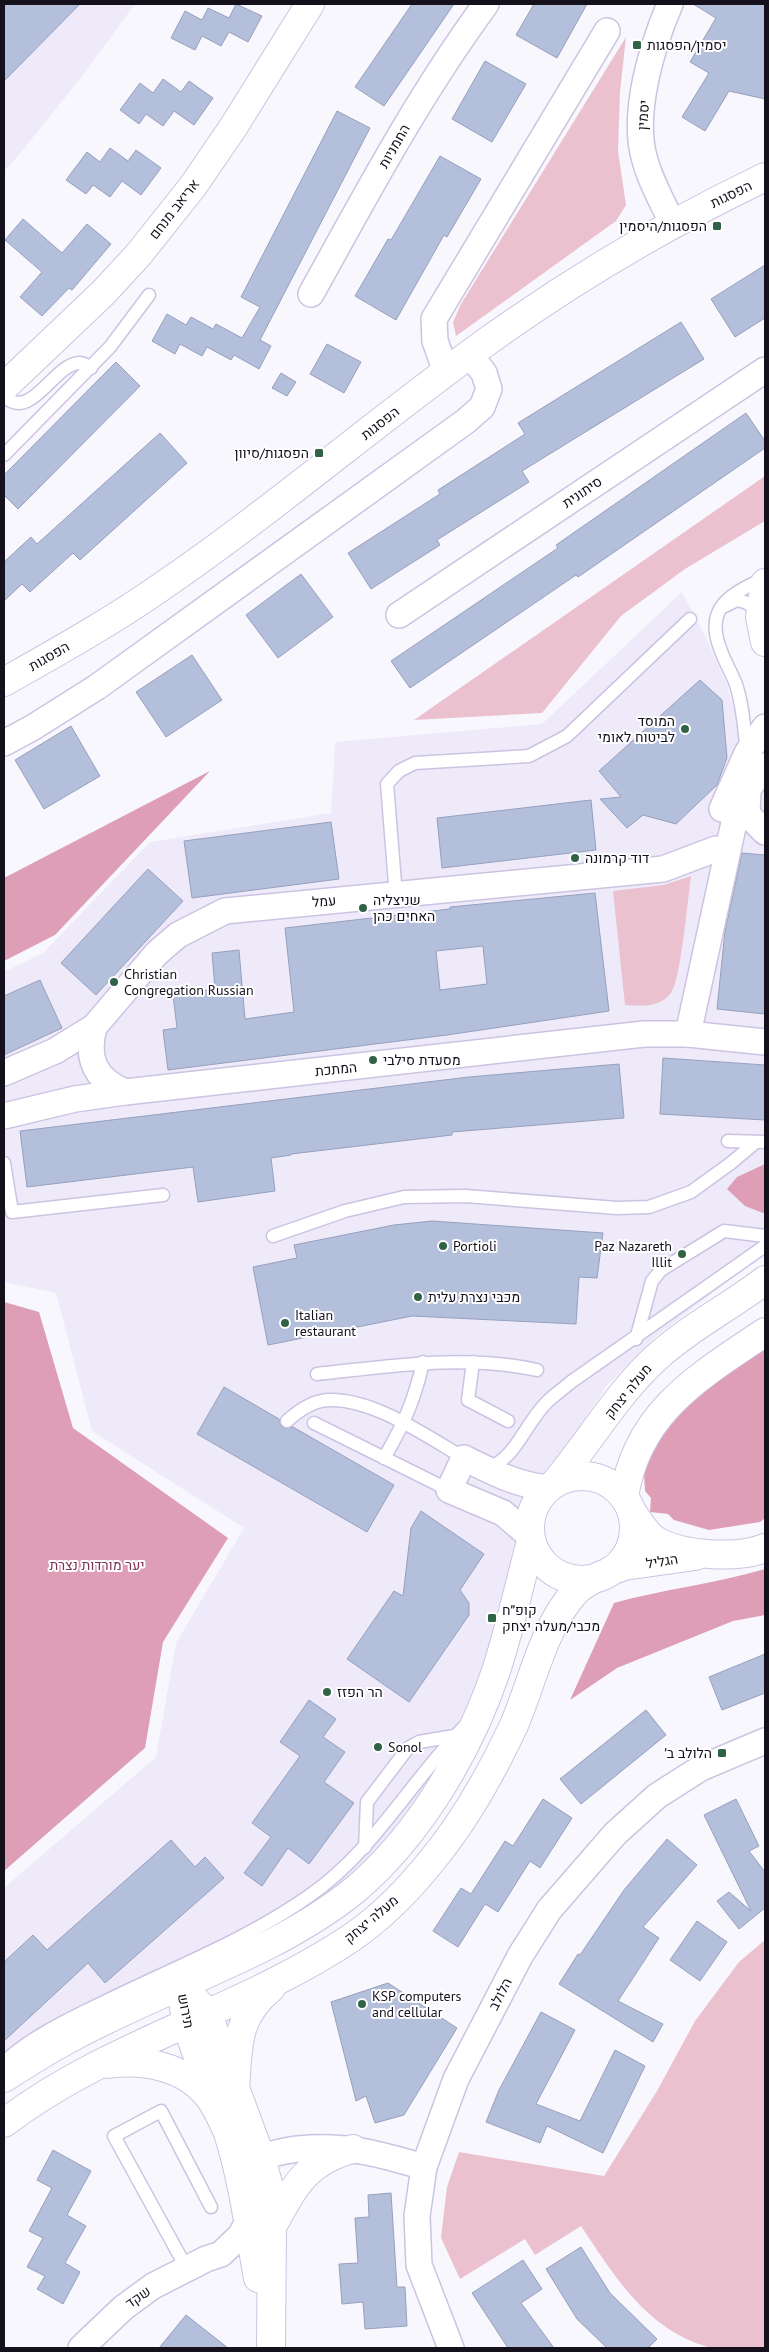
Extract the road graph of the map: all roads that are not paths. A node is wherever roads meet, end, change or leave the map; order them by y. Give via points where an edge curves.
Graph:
1 (310, 4) edge
2 (486, 4) edge
3 (670, 4) edge
4 (607, 31) dead end
5 (765, 177) edge
6 (672, 224) junction
7 (311, 294) dead end
8 (149, 295) dead end
9 (470, 355) junction
10 (91, 368) junction
11 (765, 370) edge
12 (446, 372) junction
13 (4, 387) edge
14 (4, 396) edge
15 (4, 456) edge
16 (765, 578) edge
17 (765, 583) edge
18 (717, 612) junction
19 (400, 615) dead end
20 (690, 618) dead end
21 (763, 632) edge
22 (4, 682) edge
23 (765, 727) edge
24 (4, 743) edge
25 (756, 760) edge
26 (748, 790) junction
27 (765, 832) edge
28 (716, 849) junction
29 (396, 896) junction
30 (714, 905) junction
31 (94, 1027) junction
32 (688, 1034) junction
33 (765, 1042) edge
34 (4, 1073) edge
35 (125, 1092) junction
36 (4, 1116) edge
37 (728, 1141) dead end
38 (761, 1142) edge
39 (4, 1163) edge
40 (163, 1195) dead end
41 (273, 1236) dead end
42 (765, 1236) edge
43 (765, 1246) edge
44 (765, 1280) edge
45 (765, 1332) edge
46 (636, 1339) junction
47 (423, 1362) junction
48 (473, 1362) junction
49 (537, 1370) dead end
50 (317, 1374) dead end
51 (287, 1421) dead end
52 (508, 1422) dead end
53 (314, 1423) dead end
54 (404, 1424) junction
55 (384, 1458) junction
56 (464, 1458) junction
57 (486, 1469) junction
58 (551, 1486) junction
59 (449, 1490) junction
60 (627, 1504) junction
61 (531, 1538) junction
62 (765, 1548) edge
63 (714, 1553) junction
64 (606, 1573) junction
65 (481, 1709) junction
66 (454, 1736) junction
67 (765, 1741) edge
68 (365, 1847) junction
69 (284, 1977) junction
70 (181, 1986) junction
71 (196, 2018) junction
72 (4, 2062) edge
73 (93, 2066) junction
74 (4, 2078) edge
75 (235, 2090) junction
76 (4, 2123) edge
77 (228, 2132) junction
78 (353, 2148) junction
79 (248, 2159) junction
80 (424, 2167) junction
81 (211, 2207) dead end
82 (260, 2224) junction
83 (196, 2264) junction
84 (261, 2291) junction
85 (271, 2347) edge
86 (81, 2348) edge
87 (451, 2348) edge

1 - 13 main road, אריאב מנחם via 193,186 139,254 103,293
2 - 7 street, החמניות via 456,45 404,129
3 - 6 street, יסמין via 660,27 640,123 648,173
4 - 12 street via 434,319 435,341
5 - 6 main road, הפסגות
6 - 9 main road, הפסגות via 580,278
8 - 10 lane
9 - 12 main road, הפסגות
9 - 24 street via 484,373 489,389 482,407 466,421 97,687
10 - 14 lane via 80,363 70,366 27,402 16,404
10 - 15 lane
11 - 19 street, סיתונית
12 - 22 main road, הפסגות via 303,484 160,588
16 - 18 lane via 734,593
17 - 21 main road via 762,593
18 - 21 lane via 738,600 752,605
18 - 25 lane via 714,628 736,683
20 - 29 lane via 567,736 548,747 529,756 415,763 399,770 388,784
23 - 25 street
25 - 26 street
25 - 28 street via 721,813 716,828
26 - 27 street via 747,814
26 - 30 street via 735,818
28 - 29 street, עמל via 663,869
28 - 30 street
29 - 31 street, עמל via 225,911 178,935 157,953
30 - 32 street
31 - 34 street, עמל via 55,1051
31 - 35 street via 90,1057 111,1086
32 - 33 street, המתכת
32 - 35 street, המתכת via 644,1034
35 - 36 street, המתכת via 75,1099
37 - 38 lane
38 - 41 lane via 691,1192 649,1207 617,1208 465,1196 404,1197 345,1211
39 - 40 lane via 12,1212
42 - 46 lane via 724,1231 661,1270 652,1280
43 - 46 lane
44 - 58 main road, מעלה יצחק via 681,1337 640,1373 579,1455
45 - 60 main road via 706,1371 672,1401 643,1439 632,1460
46 - 57 lane via 547,1402 510,1455
47 - 48 lane
47 - 50 lane
47 - 54 lane
48 - 49 lane via 506,1363
48 - 52 lane via 468,1400
51 - 54 lane via 309,1405 327,1400 369,1407
53 - 55 lane
54 - 55 lane
54 - 56 lane
55 - 59 lane
56 - 57 street
56 - 59 street
57 - 58 street via 519,1483
58 - 60 main road via 572,1477 589,1476 606,1481
58 - 61 main road via 533,1510
59 - 61 street via 503,1513
60 - 63 main road, הגליל via 655,1540 692,1552
60 - 64 main road via 634,1528 631,1543 622,1560
61 - 64 main road via 540,1559 556,1573 585,1579
61 - 65 main road via 497,1668
62 - 63 main road, הגליל via 733,1554
63 - 64 main road, הגליל via 624,1566
64 - 69 main road, מעלה יצחק via 577,1590 562,1610 546,1640 497,1760 433,1859 380,1915 352,1937
65 - 66 lane
65 - 70 main road via 427,1808 406,1837 356,1888 332,1908 282,1937
66 - 68 lane
66 - 68 lane via 419,1742 408,1748 367,1802
67 - 80 street, הלולב via 701,1768 657,1796 615,1834 549,1910 520,1956 456,2079
68 - 72 lane via 344,1869 300,1902 217,1948 66,2021
69 - 71 main road, מעלה יצחק
69 - 75 main road via 248,2011 238,2046
70 - 71 main road, תירוש
70 - 74 main road via 77,2034
71 - 73 main road, מעלה יצחק
71 - 75 main road, תירוש
71 - 77 main road, תירוש
73 - 76 main road, מעלה יצחק
73 - 77 main road via 139,2063 166,2067 184,2075 197,2083 210,2098
75 - 79 main road, תירוש
77 - 79 main road, תירוש
78 - 79 street via 297,2149
78 - 80 street
78 - 82 main road via 319,2162
79 - 82 main road, תירוש
80 - 87 street, הלולב via 417,2216 418,2265
81 - 83 lane via 161,2111 114,2136
82 - 83 street, שקד via 221,2254
82 - 84 main road, תירוש
82 - 85 main road, תירוש
83 - 84 street, שקד via 219,2258 234,2261 252,2276
83 - 86 street, שקד via 153,2286 123,2308
84 - 85 main road, תירוש

